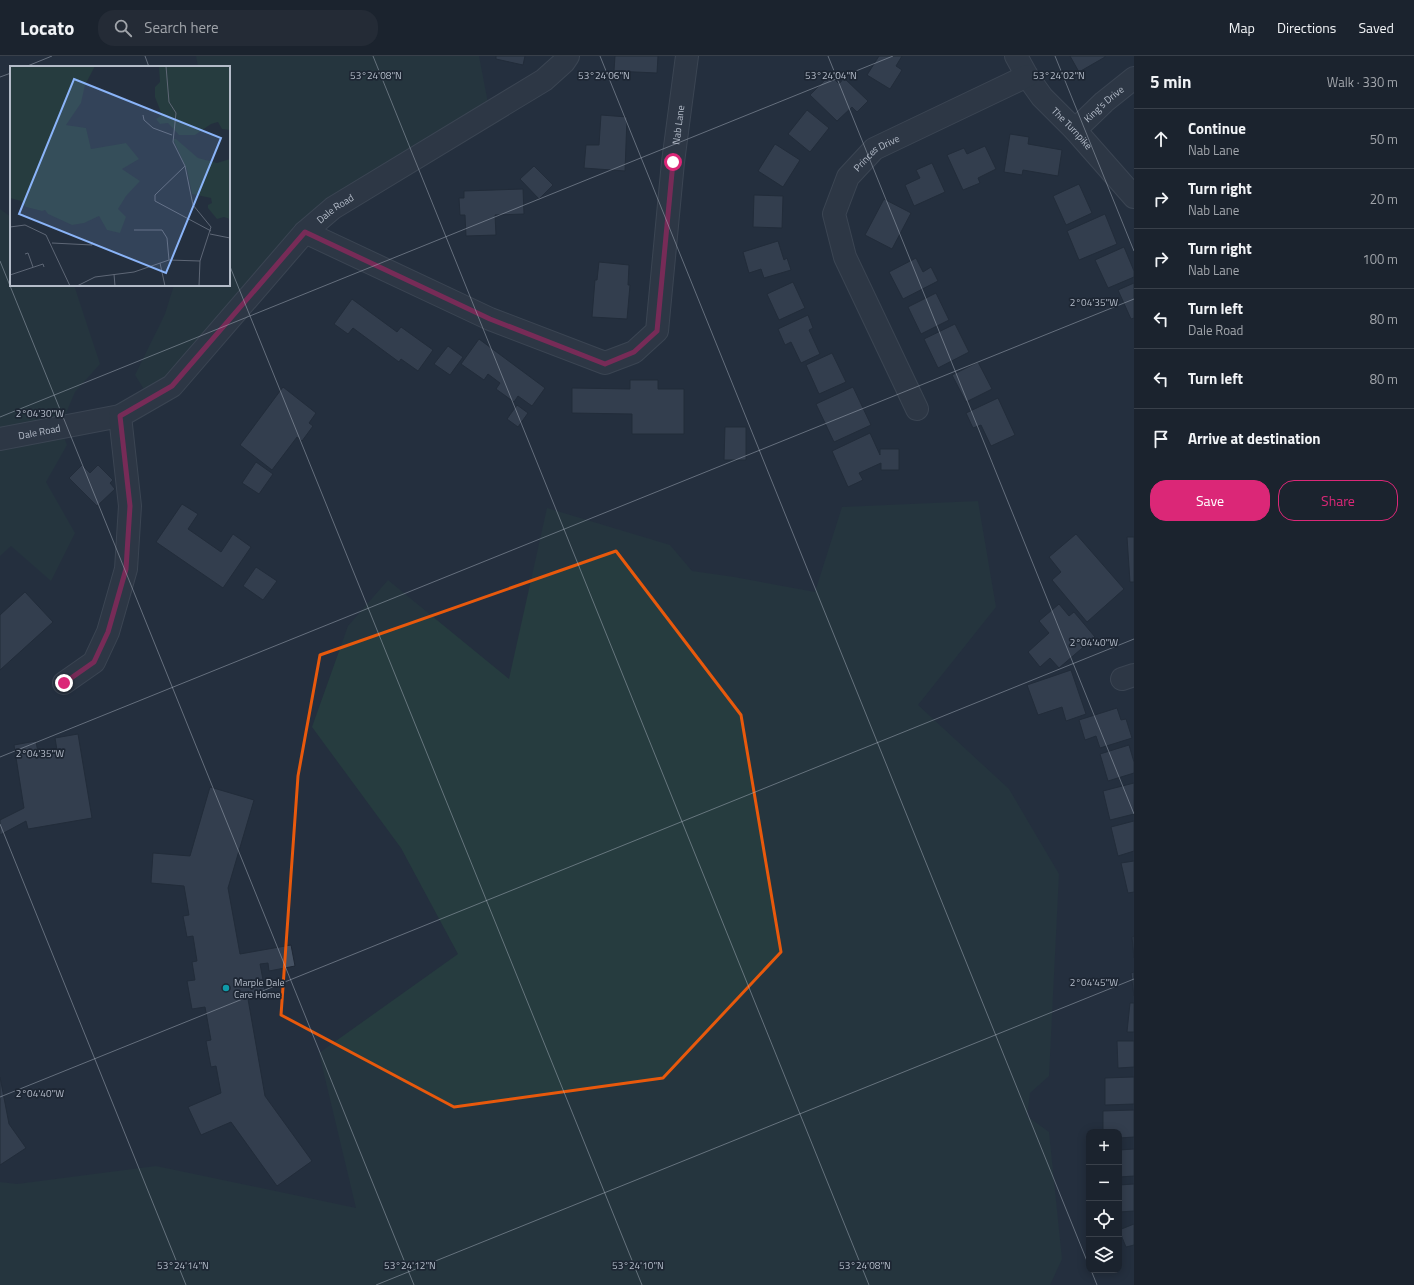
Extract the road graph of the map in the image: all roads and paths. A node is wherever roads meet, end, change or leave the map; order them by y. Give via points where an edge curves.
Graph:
1 (568, 56) edge
2 (687, 56) edge
3 (1016, 56) edge
4 (1027, 76) junction
5 (1134, 78) edge
6 (1075, 130) junction
7 (1134, 197) edge
8 (305, 232) junction
9 (917, 409) dead end
10 (120, 416) junction
11 (0, 438) edge
12 (64, 683) dead end

1 - 8 street, Dale Road via 544,80 333,208
2 - 8 street, Nab Lane via 673,162 657,331 634,352 605,364 490,319
3 - 4 street, The Turnpike
4 - 6 street, The Turnpike via 1042,97
4 - 9 street, Princes Drive via 874,149 848,177 834,214 845,257
5 - 6 street, King's Drive
6 - 7 street, The Turnpike
8 - 10 street, Dale Road via 172,386
10 - 11 street, Dale Road
10 - 12 street via 130,506 126,569 108,632 94,662

